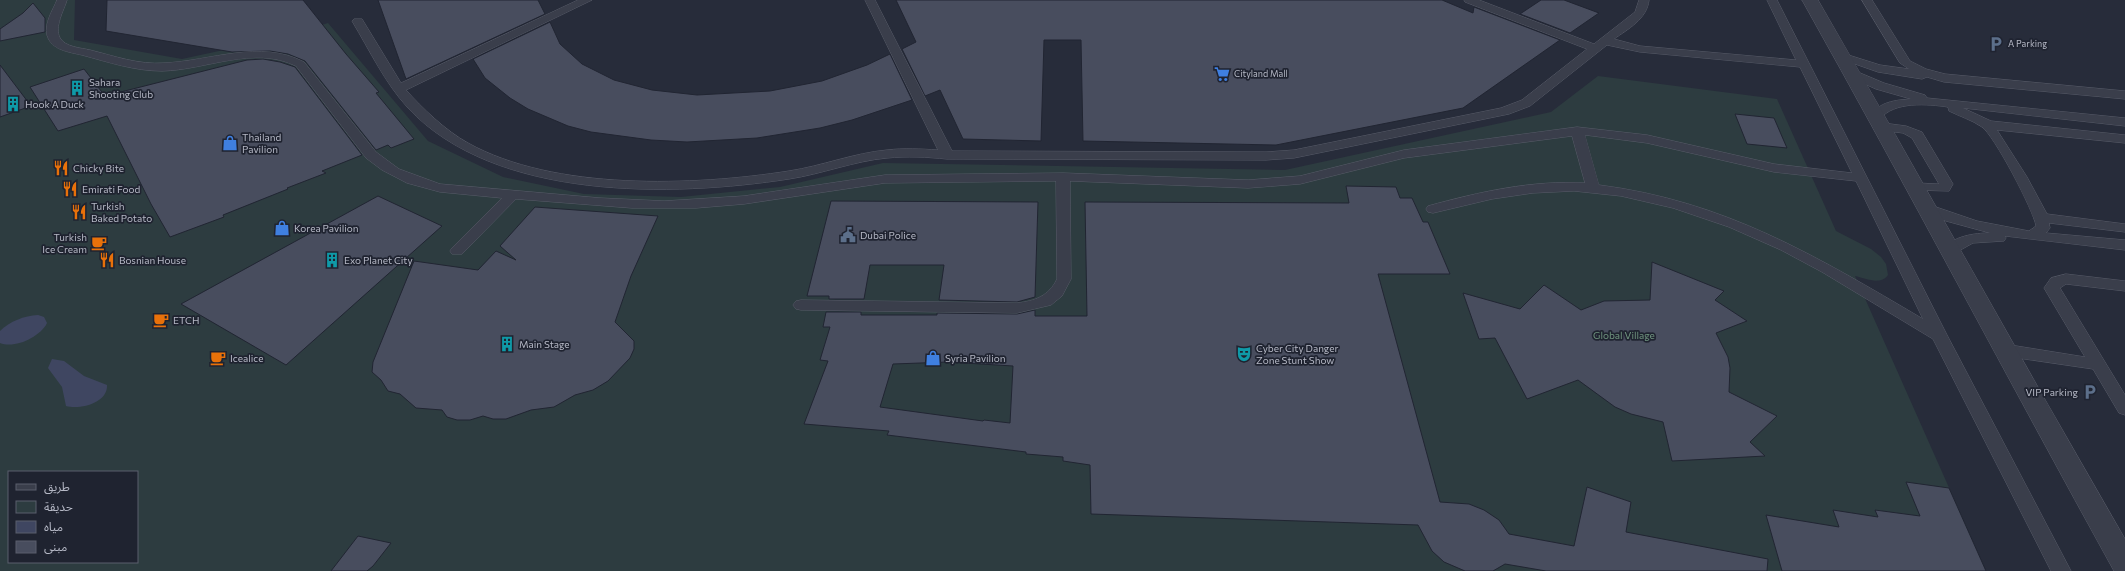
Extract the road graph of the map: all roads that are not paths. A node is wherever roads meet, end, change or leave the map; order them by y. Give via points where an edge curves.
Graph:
1 (62, 0) edge
2 (587, 0) edge
3 (870, 0) edge
4 (1469, 0) edge
5 (1644, 0) edge
6 (1772, 0) edge
7 (1810, 0) edge
8 (1867, 0) edge
9 (358, 21) dead end
10 (1606, 41) junction
11 (1596, 49) junction
12 (1803, 64) junction
13 (1848, 65) junction
14 (1933, 75) junction
15 (398, 89) junction
16 (2125, 95) edge
17 (1931, 101) junction
18 (1879, 122) junction
19 (2125, 122) edge
20 (1988, 125) junction
21 (1577, 131) junction
22 (2125, 139) edge
23 (947, 155) junction
24 (1063, 177) junction
25 (1862, 178) junction
26 (1917, 187) junction
27 (1593, 188) junction
28 (514, 194) junction
29 (1433, 209) dead end
30 (1928, 210) junction
31 (2042, 218) junction
32 (2125, 228) edge
33 (2033, 234) junction
34 (2125, 244) edge
35 (1950, 250) junction
36 (457, 252) dead end
37 (2125, 253) edge
38 (2125, 286) edge
39 (801, 305) dead end
40 (1938, 335) junction
41 (2004, 350) junction
42 (2097, 364) junction
43 (2125, 409) edge
44 (2125, 564) edge
45 (2061, 571) edge

1 - 28 lane via 52,31 53,37 63,46 148,66 179,66 268,54 293,58 382,166 398,175 440,188
2 - 15 lane
3 - 23 lane
4 - 11 lane
5 - 10 lane via 1639,14
6 - 12 lane
7 - 13 street
8 - 14 lane via 1906,63
9 - 15 lane
10 - 11 lane
10 - 12 lane via 1640,49
11 - 23 lane via 1542,92 1505,111 1294,154
12 - 25 lane
13 - 14 lane
13 - 17 lane via 1880,86
13 - 18 street
14 - 16 lane
15 - 23 lane via 414,107 462,145 511,166 574,180 674,186 713,184 790,175 885,154 910,152
17 - 18 lane via 1895,104 1880,112
17 - 19 lane
17 - 20 lane via 1956,109
18 - 26 street
18 - 26 lane via 1917,134 1946,184 1944,188
20 - 22 lane
20 - 31 lane
21 - 24 lane via 1404,154 1300,180 1274,183
21 - 25 lane via 1638,136 1782,170
21 - 27 lane
24 - 28 lane via 885,179 698,204 619,204
24 - 39 lane via 1064,279 1062,288 1044,303 1017,308
25 - 40 lane
26 - 30 street
27 - 29 lane via 1509,192
27 - 40 lane via 1679,206 1761,235 1810,259
28 - 36 lane
30 - 33 lane via 1975,226
30 - 35 street
31 - 32 lane
31 - 33 lane via 2043,228
33 - 34 lane
35 - 37 lane via 1960,242 1987,237
35 - 41 street
38 - 42 lane via 2066,279 2053,283 2054,294
40 - 45 lane
41 - 42 lane
41 - 44 street
42 - 43 lane

